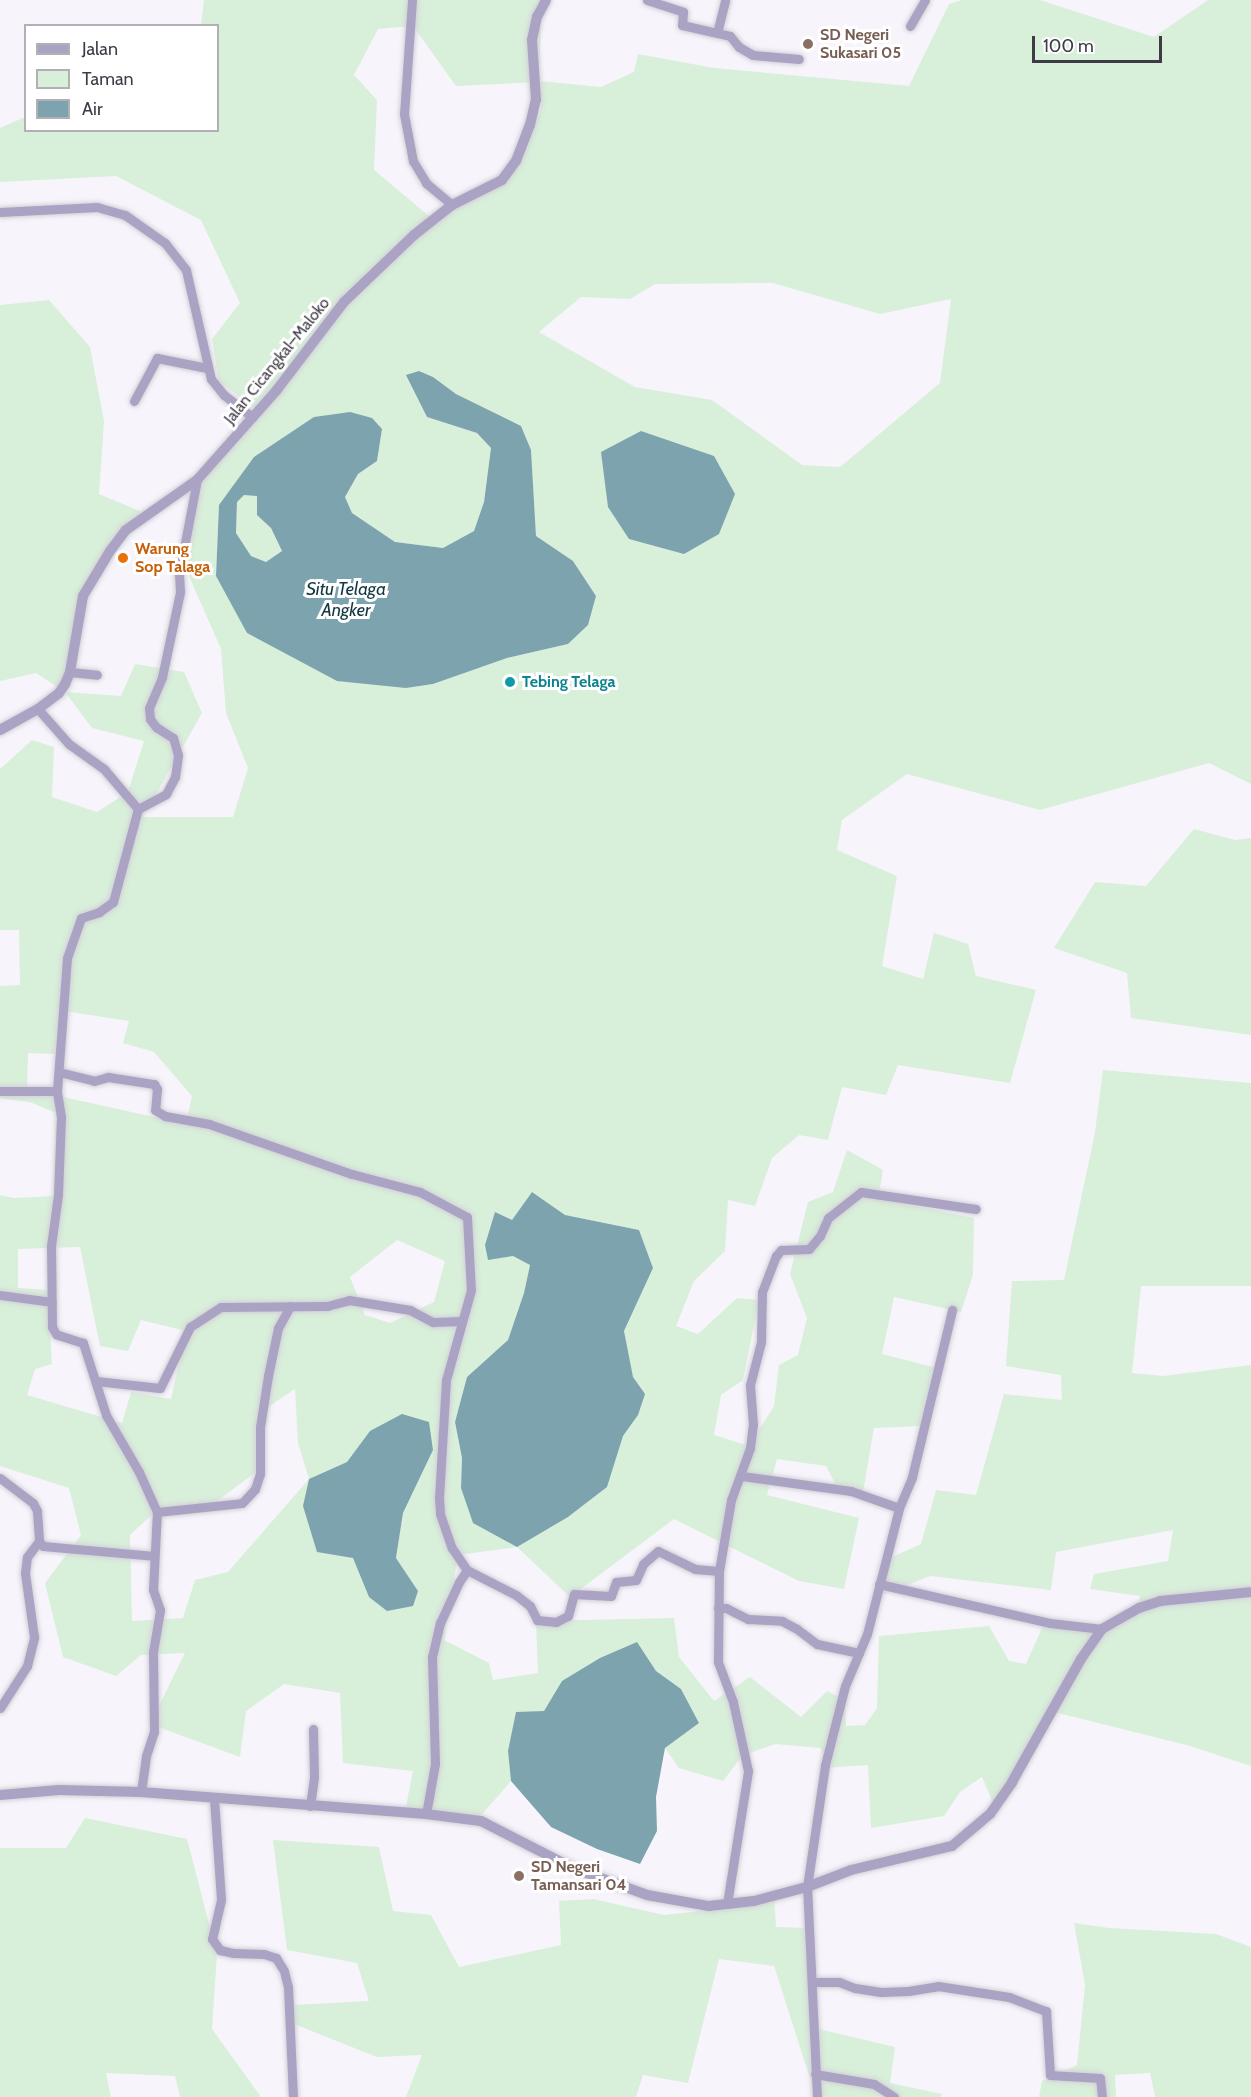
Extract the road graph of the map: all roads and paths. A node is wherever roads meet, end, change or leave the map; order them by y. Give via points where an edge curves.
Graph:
1 (412, 0) edge
2 (546, 0) edge
3 (646, 0) edge
4 (725, 0) edge
5 (925, 0) edge
6 (910, 26) dead end
7 (717, 33) junction
8 (799, 59) dead end
9 (452, 205) junction
10 (0, 212) edge
11 (207, 368) junction
12 (134, 400) dead end
13 (252, 417) junction
14 (197, 480) junction
15 (70, 672) junction
16 (97, 675) dead end
17 (38, 709) junction
18 (0, 730) edge
19 (138, 809) junction
20 (59, 1072) junction
21 (0, 1091) edge
22 (57, 1091) junction
23 (976, 1209) dead end
24 (0, 1295) edge
25 (52, 1302) junction
26 (290, 1306) junction
27 (952, 1310) dead end
28 (462, 1321) junction
29 (96, 1381) junction
30 (742, 1476) junction
31 (0, 1478) edge
32 (899, 1508) junction
33 (157, 1512) junction
34 (39, 1541) junction
35 (154, 1556) junction
36 (467, 1570) junction
37 (719, 1571) junction
38 (879, 1584) junction
39 (1251, 1592) edge
40 (718, 1608) junction
41 (1102, 1629) junction
42 (859, 1653) junction
43 (0, 1708) edge
44 (313, 1729) dead end
45 (141, 1792) junction
46 (0, 1795) edge
47 (214, 1799) junction
48 (310, 1806) junction
49 (426, 1814) junction
50 (807, 1887) junction
51 (727, 1904) junction
52 (813, 1982) junction
53 (815, 2074) junction
54 (293, 2097) edge
55 (817, 2097) edge
56 (894, 2097) edge
57 (1102, 2097) edge

1 - 9 street via 404,114 413,161 426,183
2 - 9 street, Jalan Cicangkal–Maloko via 532,40 536,100 516,161 502,180
3 - 7 street via 682,12 682,25
4 - 7 street
5 - 6 street
7 - 8 street via 730,36 753,55
9 - 13 street, Jalan Cicangkal–Maloko via 414,235 344,302
10 - 11 street via 97,207 125,215 143,226 165,243 186,270
11 - 12 street via 157,358
11 - 13 street via 211,380 224,395
13 - 14 street, Jalan Cicangkal–Maloko
14 - 15 street, Jalan Cicangkal–Maloko via 136,521 110,551 83,596
14 - 19 street via 179,573 180,592 162,677 149,708 156,727 173,738 178,755 175,777 166,794
15 - 16 street
15 - 17 street, Jalan Cicangkal–Maloko via 59,693
17 - 18 street, Jalan Cicangkal–Maloko
17 - 19 street via 69,744 104,770
19 - 20 street via 113,902 81,918 67,958
20 - 22 street
20 - 28 street via 93,1081 108,1077 154,1084 155,1110 165,1116 209,1124 352,1174 420,1192 467,1217 471,1290
21 - 22 street
22 - 25 street via 61,1117 58,1195 51,1246
23 - 30 street via 861,1192 828,1218 809,1249 781,1250 762,1292 761,1341 750,1385 753,1425
24 - 25 street
25 - 29 street via 52,1327 56,1334 83,1343
26 - 28 street via 327,1306 349,1300 410,1310 433,1322
26 - 29 street via 221,1307 190,1326 160,1388
26 - 33 street via 278,1328 268,1376 260,1427 260,1474 255,1489 242,1503
27 - 32 street via 912,1477
28 - 36 street via 446,1380 439,1498 440,1514 452,1548
29 - 33 street via 106,1415
30 - 32 street via 851,1491
30 - 37 street via 731,1500
31 - 34 street via 33,1503
32 - 38 street
33 - 35 street
34 - 35 street via 43,1546
34 - 43 street via 27,1557 25,1573 34,1637 27,1666
35 - 45 street via 153,1590 160,1610 153,1652 154,1732
36 - 37 street via 516,1595 530,1606 537,1620 556,1622 568,1616 574,1594 611,1596 616,1582 636,1580 643,1564 658,1551 694,1569
36 - 49 street via 440,1623 432,1657 435,1764
37 - 40 street
38 - 41 street via 1050,1623
38 - 42 street
39 - 41 street via 1160,1601
40 - 42 street via 748,1618 782,1621 817,1644
40 - 51 street via 718,1662 733,1702 748,1771
41 - 50 street via 1012,1782 990,1814 969,1834 942,1850 851,1870
42 - 50 street via 845,1686 825,1765
44 - 48 street
45 - 46 street via 59,1790
45 - 47 street
47 - 48 street
47 - 54 street via 220,1900 212,1939 219,1950 276,1958 284,1971
48 - 49 street
49 - 51 street via 481,1821 595,1878 647,1895 709,1906
50 - 51 street
50 - 52 street
52 - 53 street
52 - 57 street via 839,1982 881,1992 938,1986 1009,1997 1046,2011 1050,2075 1100,2078
53 - 55 street
53 - 56 street via 874,2084

